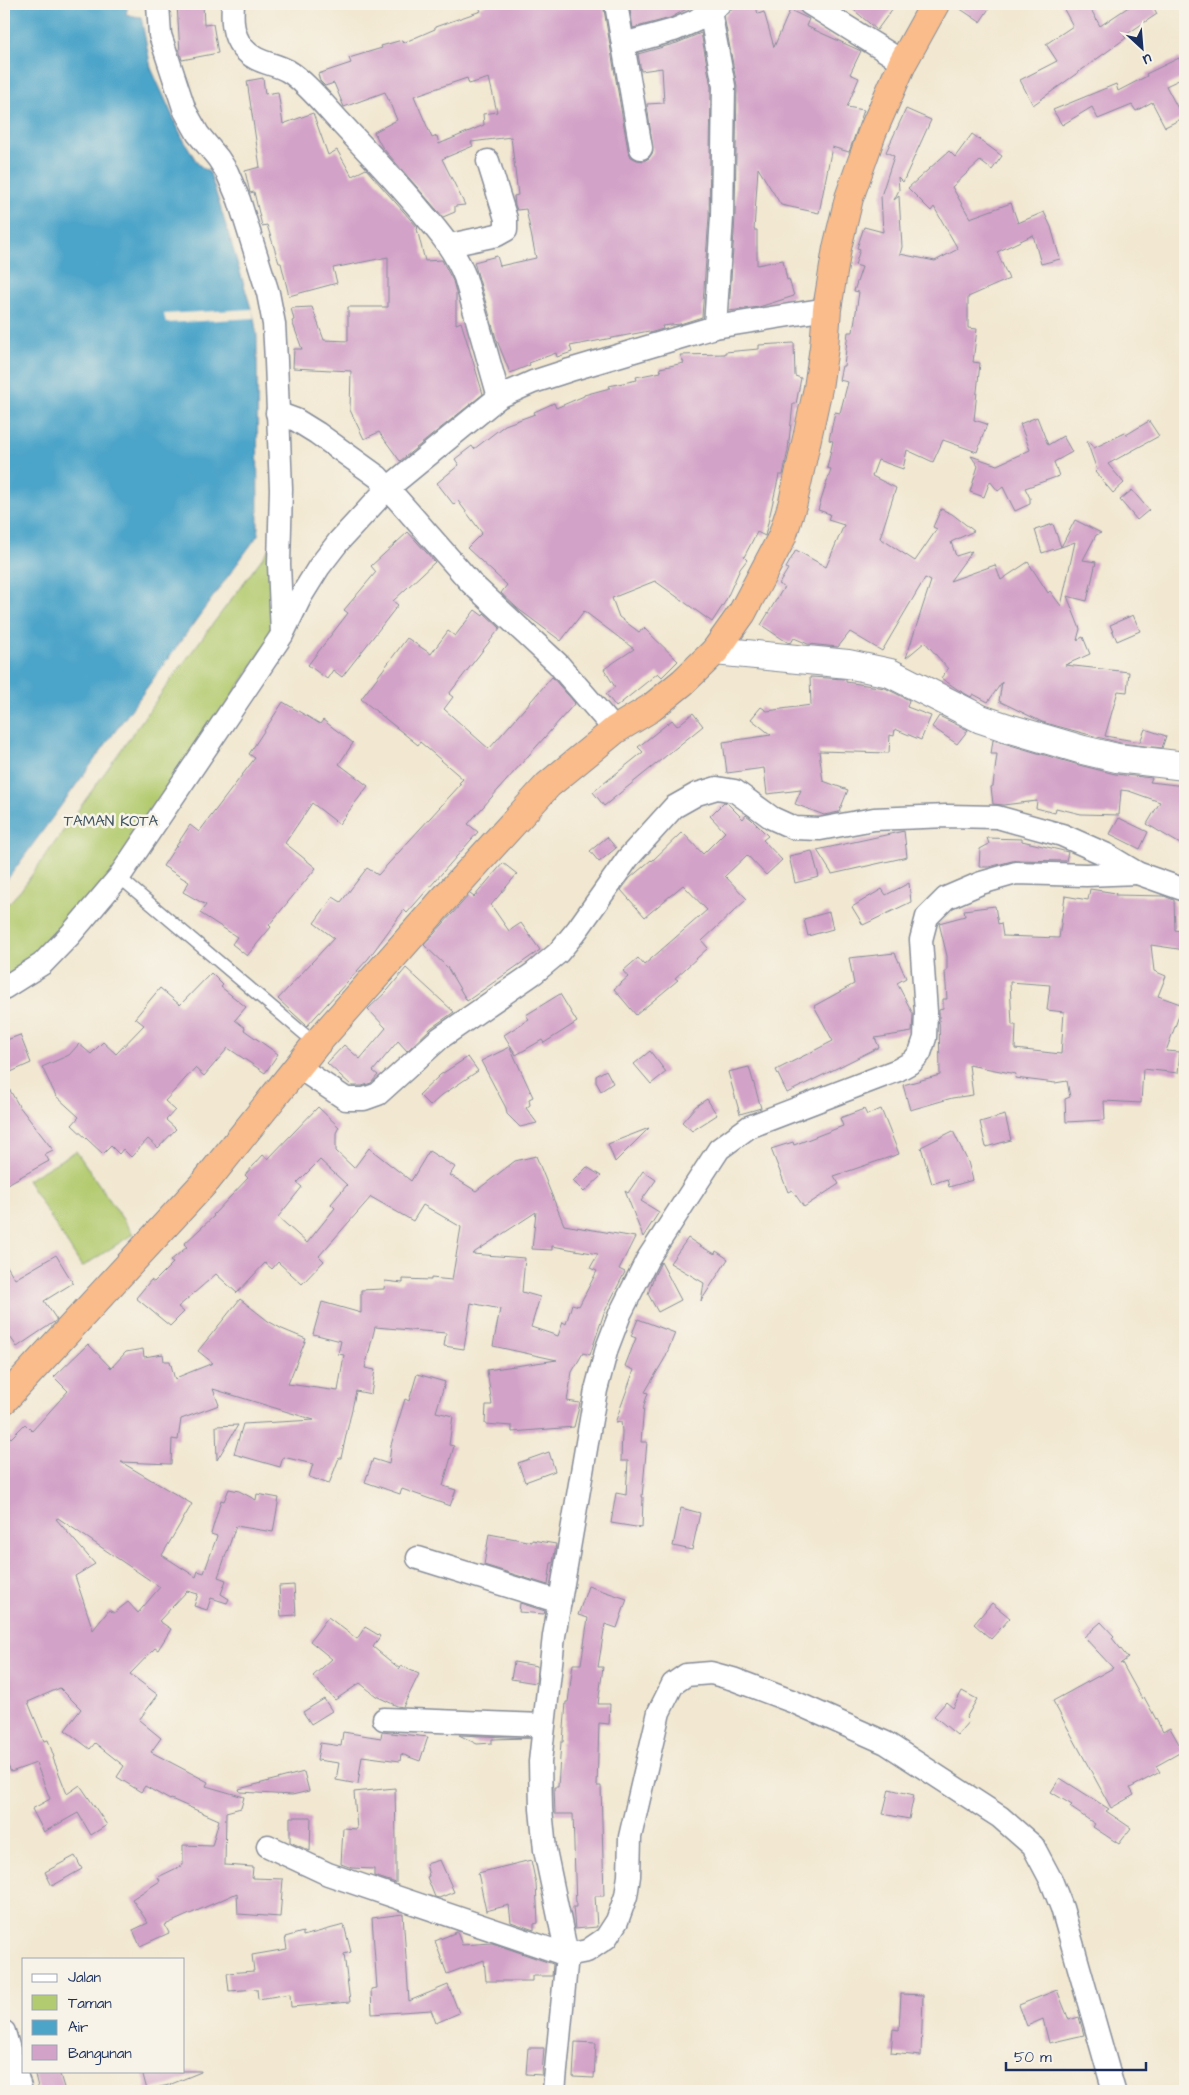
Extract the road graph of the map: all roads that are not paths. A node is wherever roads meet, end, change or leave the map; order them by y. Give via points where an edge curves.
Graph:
1 (158, 4) edge
2 (234, 4) edge
3 (616, 4) edge
4 (810, 4) edge
5 (936, 4) edge
6 (715, 7) edge
7 (623, 44) junction
8 (904, 62) junction
9 (641, 148) dead end
10 (488, 161) dead end
11 (450, 245) junction
12 (827, 309) junction
13 (715, 327) junction
14 (499, 397) junction
15 (277, 413) junction
16 (388, 488) junction
17 (282, 635) junction
18 (715, 652) junction
19 (615, 730) junction
20 (1185, 766) edge
21 (1138, 873) junction
22 (119, 877) junction
23 (1185, 890) edge
24 (4, 988) edge
25 (316, 1044) junction
26 (298, 1067) junction
27 (6, 1392) edge
28 (418, 1558) dead end
29 (560, 1602) junction
30 (384, 1719) dead end
31 (543, 1725) junction
32 (268, 1846) dead end
33 (567, 1955) junction
34 (4, 2032) edge
35 (21, 2091) edge
36 (554, 2091) edge
37 (1114, 2091) edge

1 - 15 street via 160,35 185,110 198,134 228,172 268,294 274,324
2 - 11 street via 233,27 241,46 251,56 288,71 320,100
3 - 7 street
4 - 8 street
5 - 8 highway
6 - 7 street via 697,20 674,30
6 - 13 street via 724,86 722,217
7 - 9 street
8 - 12 highway via 872,133 850,198 837,248
10 - 11 street via 506,219 506,230 497,235
11 - 14 street via 465,277
12 - 13 street
12 - 18 highway via 818,388 782,537 742,613
13 - 14 street via 570,370
14 - 16 street
15 - 16 street via 296,420 325,438 360,462
15 - 17 street
16 - 17 street via 319,567
16 - 19 street via 471,583 558,664
17 - 22 street
18 - 19 highway via 651,708
18 - 20 street via 848,664 890,673 982,719 1008,728 1117,758
19 - 25 highway via 548,785
21 - 23 street
21 - 26 street via 1062,835 997,818 874,819 820,830 794,828 772,818 735,791 717,788 697,794 674,807 628,858 558,953 440,1038 378,1094 364,1099 346,1099
21 - 29 street via 1016,873 946,898 927,917 921,940 925,1038 912,1062 749,1127 718,1149 647,1260 607,1348 596,1390
22 - 24 street via 42,964
22 - 25 lane
25 - 26 highway
26 - 27 highway via 207,1180
28 - 29 street
29 - 31 street
30 - 31 street
31 - 33 street via 540,1762 545,1850
32 - 33 street via 328,1874
33 - 36 street
33 - 37 street via 587,1950 606,1938 617,1921 626,1896 630,1837 664,1699 673,1684 686,1675 711,1673 794,1702 886,1744 1000,1817 1032,1846 1062,1908
34 - 35 street

